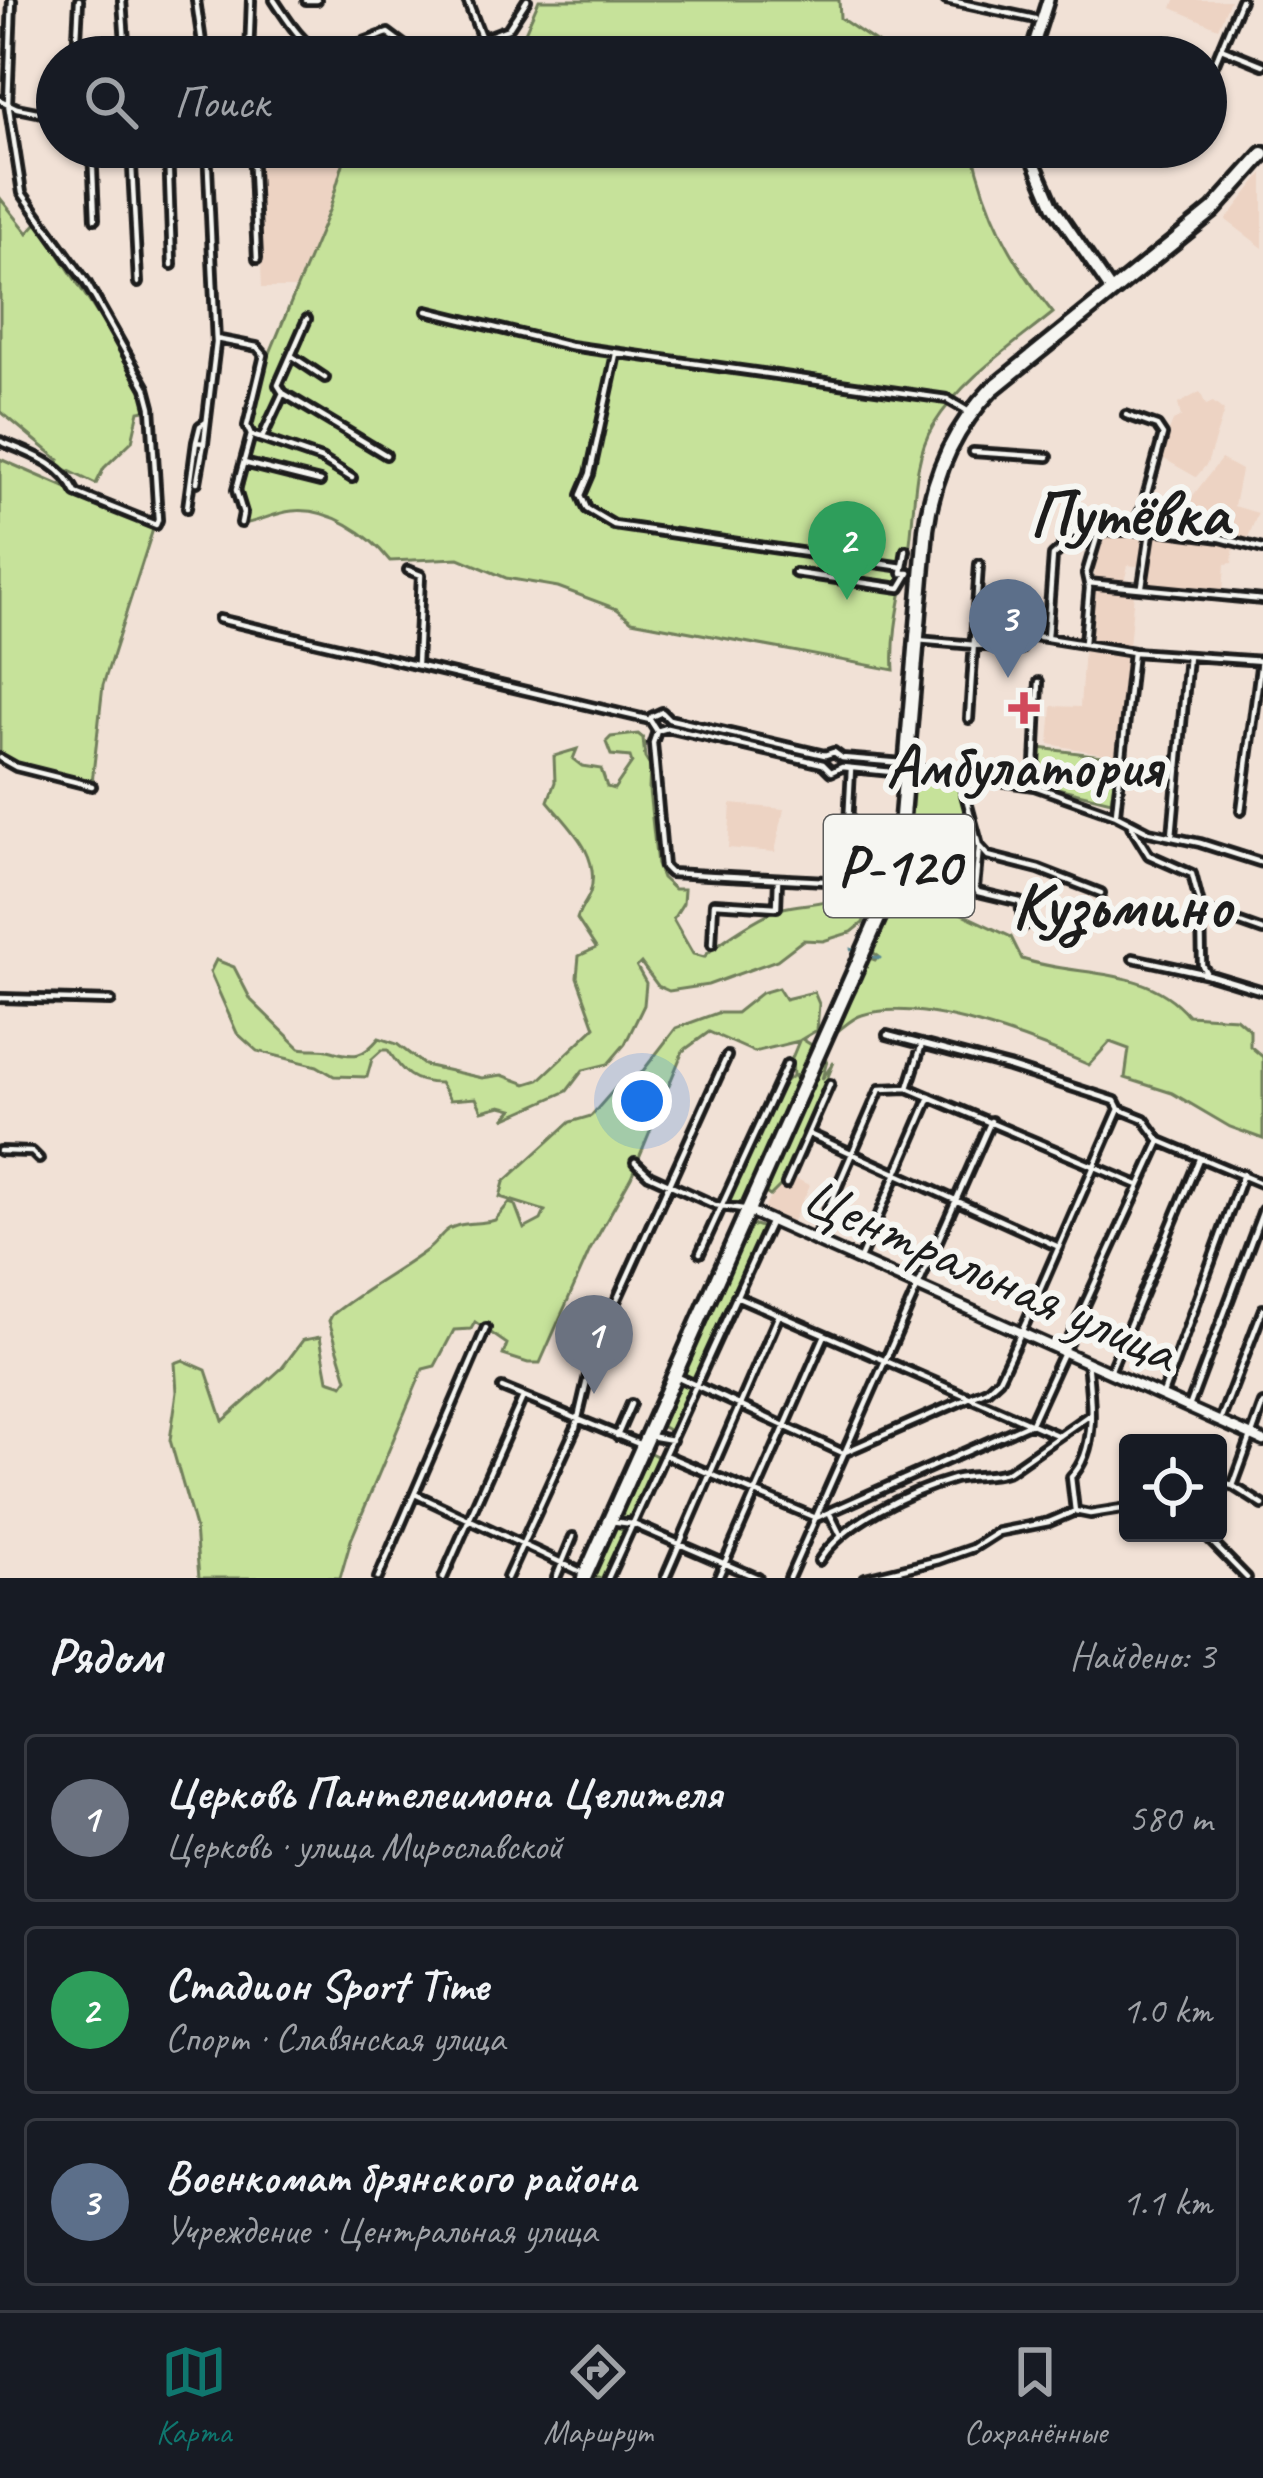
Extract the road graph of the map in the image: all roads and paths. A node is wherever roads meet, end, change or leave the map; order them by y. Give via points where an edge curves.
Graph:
1 (12, 0) edge
2 (80, 0) edge
3 (122, 0) edge
4 (196, 0) edge
5 (251, 0) edge
6 (274, 0) edge
7 (306, 0) edge
8 (317, 0) edge
9 (466, 0) edge
10 (527, 0) edge
11 (946, 0) edge
12 (1046, 0) edge
13 (1241, 0) edge
14 (1035, 19) junction
15 (77, 36) edge
16 (125, 36) edge
17 (200, 36) edge
18 (250, 36) edge
19 (297, 36) edge
20 (481, 36) edge
21 (489, 36) edge
22 (1032, 36) edge
23 (1035, 36) edge
24 (1226, 36) edge
25 (1227, 50) edge
26 (1263, 65) edge
27 (4, 102) edge
28 (36, 110) edge
29 (1263, 154) edge
30 (93, 168) edge
31 (132, 168) edge
32 (169, 168) edge
33 (208, 168) edge
34 (253, 168) edge
35 (1040, 168) edge
36 (95, 219) dead end
37 (257, 259) dead end
38 (172, 265) dead end
39 (138, 283) dead end
40 (1116, 290) junction
41 (428, 311) dead end
42 (307, 319) dead end
43 (216, 339) junction
44 (617, 352) junction
45 (292, 356) junction
46 (325, 378) dead end
47 (283, 393) junction
48 (971, 413) junction
49 (1126, 415) dead end
50 (251, 435) junction
51 (262, 438) junction
52 (0, 441) edge
53 (200, 442) junction
54 (974, 452) dead end
55 (386, 455) dead end
56 (1048, 457) dead end
57 (244, 463) junction
58 (352, 478) dead end
59 (197, 482) dead end
60 (320, 482) dead end
61 (187, 508) dead end
62 (1138, 520) junction
63 (241, 523) dead end
64 (1132, 531) junction
65 (1147, 531) junction
66 (1098, 534) junction
67 (1263, 549) edge
68 (906, 550) dead end
69 (979, 564) dead end
70 (408, 570) dead end
71 (911, 572) junction
72 (795, 574) dead end
73 (1088, 583) junction
74 (1140, 586) junction
75 (1263, 600) edge
76 (219, 619) dead end
77 (1047, 637) junction
78 (917, 640) junction
79 (1084, 643) junction
80 (974, 645) junction
81 (1133, 652) junction
82 (1188, 656) junction
83 (1262, 660) edge
84 (417, 664) junction
85 (1039, 682) dead end
86 (969, 719) dead end
87 (650, 720) junction
88 (668, 723) junction
89 (657, 731) junction
90 (825, 755) junction
91 (0, 758) edge
92 (842, 758) junction
93 (823, 764) junction
94 (842, 767) junction
95 (850, 768) junction
96 (908, 768) junction
97 (960, 776) junction
98 (92, 786) dead end
99 (1034, 786) junction
100 (1241, 812) dead end
101 (1116, 815) junction
102 (1131, 826) junction
103 (1172, 836) junction
104 (980, 846) junction
105 (1263, 863) edge
106 (778, 879) junction
107 (1101, 893) dead end
108 (1128, 908) dead end
109 (1201, 908) junction
110 (1023, 926) dead end
111 (1200, 926) junction
112 (1263, 931) edge
113 (712, 944) dead end
114 (1132, 958) dead end
115 (1207, 974) junction
116 (1263, 991) edge
117 (0, 998) edge
118 (111, 1001) dead end
119 (887, 1035) dead end
120 (922, 1044) junction
121 (727, 1056) dead end
122 (787, 1064) dead end
123 (830, 1084) dead end
124 (908, 1088) junction
125 (930, 1097) junction
126 (1120, 1109) junction
127 (992, 1121) junction
128 (808, 1134) junction
129 (1160, 1142) junction
130 (0, 1150) edge
131 (852, 1153) junction
132 (1199, 1159) junction
133 (38, 1160) dead end
134 (635, 1162) dead end
135 (1094, 1167) junction
136 (897, 1173) junction
137 (1243, 1174) junction
138 (669, 1183) junction
139 (786, 1184) dead end
140 (1263, 1184) edge
141 (1138, 1185) junction
142 (957, 1198) junction
143 (721, 1205) junction
144 (1263, 1210) edge
145 (748, 1211) junction
146 (770, 1221) junction
147 (814, 1241) junction
148 (1059, 1247) junction
149 (700, 1253) dead end
150 (860, 1261) junction
151 (919, 1287) junction
152 (736, 1296) junction
153 (1263, 1309) edge
154 (779, 1315) junction
155 (486, 1328) dead end
156 (1021, 1331) junction
157 (825, 1335) junction
158 (1066, 1352) junction
159 (887, 1359) junction
160 (1087, 1362) junction
161 (1110, 1372) junction
162 (676, 1376) junction
163 (695, 1385) junction
164 (502, 1388) dead end
165 (1163, 1395) junction
166 (524, 1397) junction
167 (970, 1397) junction
168 (631, 1404) dead end
169 (1263, 1404) edge
170 (741, 1406) junction
171 (1189, 1407) junction
172 (1089, 1415) junction
173 (1261, 1417) edge
174 (578, 1421) junction
175 (1220, 1421) junction
176 (1031, 1423) junction
177 (784, 1425) junction
178 (617, 1436) junction
179 (652, 1436) junction
180 (1060, 1436) junction
181 (1251, 1436) junction
182 (672, 1440) junction
183 (1263, 1441) edge
184 (843, 1453) junction
185 (665, 1455) junction
186 (711, 1473) junction
187 (1227, 1484) edge
188 (1233, 1486) junction
189 (756, 1492) junction
190 (415, 1494) junction
191 (1263, 1505) edge
192 (1119, 1509) edge
193 (1075, 1510) junction
194 (829, 1512) junction
195 (467, 1518) junction
196 (815, 1518) junction
197 (610, 1521) junction
198 (633, 1524) junction
199 (841, 1536) junction
200 (574, 1538) dead end
201 (1212, 1542) edge
202 (524, 1543) junction
203 (680, 1543) junction
204 (819, 1561) dead end
205 (562, 1563) junction
206 (725, 1563) junction
207 (585, 1576) edge
208 (378, 1578) edge
209 (443, 1578) edge
210 (507, 1578) edge
211 (556, 1578) edge
212 (608, 1578) edge
213 (665, 1578) edge
214 (718, 1578) edge
215 (758, 1578) edge
216 (789, 1578) edge
217 (866, 1578) edge
218 (1247, 1578) edge

1 - 27 street
2 - 15 street
3 - 16 street
4 - 17 street
5 - 18 street
6 - 19 street
7 - 8 street
9 - 20 street
10 - 21 street via 514,25
11 - 14 street
12 - 14 main road
12 - 23 main road
13 - 24 street
14 - 22 main road
25 - 26 street
27 - 28 street
27 - 52 street via 26,201 86,282 146,388 156,525 76,493 56,466
29 - 40 main road, Р-120 via 1213,209
30 - 36 street
31 - 39 street
32 - 38 street
33 - 43 street
34 - 37 street
35 - 40 main road via 1055,204
40 - 48 main road, Р-120
41 - 44 street
42 - 45 street
43 - 50 street via 264,355
43 - 53 street
44 - 48 street via 928,396
44 - 71 street via 581,495 586,509 614,525
45 - 46 street
45 - 47 street via 278,386
47 - 51 street
47 - 55 street
48 - 71 main road, Р-120 via 937,481
49 - 62 street via 1163,434
50 - 51 street
50 - 57 street
51 - 58 street
53 - 59 street
53 - 61 street
54 - 56 street
57 - 60 street
57 - 63 street via 236,490
62 - 64 street
62 - 65 street
64 - 65 street
64 - 66 street
65 - 67 street
65 - 74 street
66 - 73 street
66 - 77 street via 1080,531 1053,556
68 - 71 street
69 - 80 street
70 - 84 street via 421,575
71 - 72 street via 901,588
71 - 78 main road, Р-120
73 - 74 street
73 - 79 street
74 - 75 street
76 - 84 street
77 - 79 street
77 - 80 street via 1022,634 1021,649
78 - 80 street
78 - 96 main road, Р-120
79 - 81 street
80 - 86 street
81 - 82 street
81 - 101 street
82 - 83 street
82 - 103 street
83 - 100 street
84 - 87 street
85 - 99 street
87 - 88 street via 660,712
87 - 89 street
88 - 89 street
88 - 90 street
88 - 93 street
89 - 106 street via 665,870
90 - 92 street
90 - 93 street
91 - 98 street
92 - 94 street
92 - 96 street
93 - 94 street via 831,772
94 - 95 street
95 - 96 street
95 - 106 street via 845,882
96 - 97 street
96 - 145 main road, Р-120 via 893,888
97 - 99 street
97 - 104 street
99 - 101 street
101 - 102 street
102 - 103 street
102 - 109 street via 1149,855 1192,874
103 - 105 street
104 - 107 street via 988,856
104 - 110 street via 975,887 1020,902
106 - 113 street via 777,907 714,904
108 - 111 street via 1170,926
109 - 111 street
109 - 112 street
111 - 115 street
114 - 115 street
115 - 116 street
117 - 118 street
119 - 120 street
120 - 124 street
120 - 126 street via 1094,1093
121 - 138 street
122 - 143 street
123 - 128 street
124 - 125 street
124 - 131 street via 880,1089
125 - 127 street
125 - 136 street
126 - 129 street via 1144,1120
126 - 135 street
127 - 135 street
127 - 142 street
128 - 131 street
128 - 139 street
129 - 132 street
129 - 141 street
130 - 133 street via 32,1152
131 - 136 street
131 - 147 street
132 - 137 street
132 - 161 street
134 - 138 street
135 - 141 street
135 - 148 street
136 - 142 street
136 - 150 street
137 - 140 street
137 - 165 street
138 - 143 street
138 - 174 street via 593,1350
141 - 158 street
142 - 148 street
142 - 151 street
143 - 145 street
143 - 149 street
144 - 171 street
145 - 146 street, Центральная улица
145 - 162 main road, Р-120
146 - 147 street, Центральная улица
146 - 152 street
147 - 150 street, Центральная улица
148 - 156 street
150 - 151 street, Центральная улица
151 - 156 street, Центральная улица
151 - 159 street
152 - 154 street
152 - 163 street
153 - 175 street
154 - 157 street
154 - 170 street
155 - 190 street
156 - 158 street, Центральная улица
156 - 167 street via 999,1379
157 - 159 street
157 - 177 street
158 - 160 street, Центральная улица
158 - 176 street
159 - 167 street
159 - 184 street
160 - 161 street, Центральная улица
160 - 172 street
161 - 165 street, Центральная улица
162 - 163 street
162 - 179 main road, Р-120
163 - 170 street
163 - 182 street
164 - 166 street
165 - 171 street, Центральная улица
166 - 174 street
166 - 195 street
167 - 176 street
167 - 184 street
168 - 178 street
169 - 173 street
170 - 177 street
170 - 186 street
171 - 175 street, Центральная улица
172 - 180 street
172 - 193 street via 1087,1456 1071,1477
173 - 181 street
174 - 178 street
174 - 202 street
175 - 181 street, Центральная улица
176 - 180 street
176 - 194 street
177 - 184 street
177 - 189 street
178 - 179 street
179 - 182 street
179 - 197 main road, Р-120
180 - 199 street via 1010,1471 917,1490
181 - 183 street, Центральная улица
181 - 188 street
182 - 185 street
184 - 196 street
185 - 186 street
185 - 198 street
186 - 189 street
186 - 203 street
187 - 188 street
188 - 191 street
189 - 196 street
189 - 206 street
190 - 195 street
190 - 208 street
192 - 193 street
193 - 217 street
194 - 196 street
194 - 199 street
195 - 202 street
195 - 209 street
196 - 216 street
197 - 198 street
197 - 207 main road, Р-120
198 - 203 street
198 - 212 street
199 - 204 street
200 - 205 street
201 - 218 street
202 - 205 street
202 - 210 street
203 - 206 street
203 - 213 street
205 - 207 street
205 - 211 street
206 - 214 street
206 - 215 street

